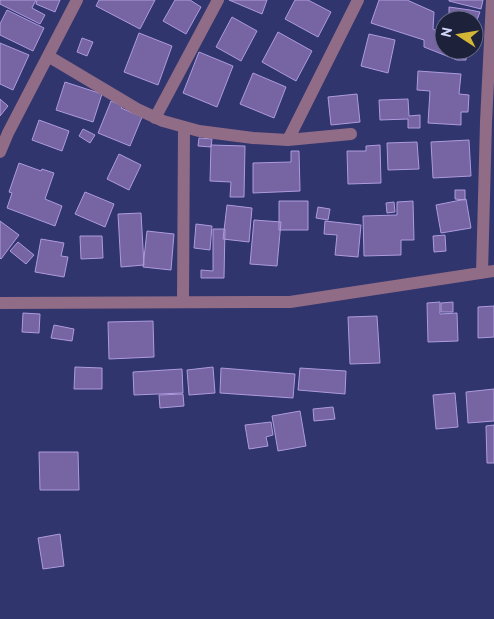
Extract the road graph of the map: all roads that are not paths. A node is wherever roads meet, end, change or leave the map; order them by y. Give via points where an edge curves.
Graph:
1 (77, 0) edge
2 (218, 0) edge
3 (358, 0) edge
4 (492, 0) edge
5 (48, 56) junction
6 (155, 118) junction
7 (184, 127) junction
8 (351, 134) dead end
9 (288, 140) junction
10 (0, 152) edge
11 (488, 272) edge
12 (183, 302) junction
13 (0, 303) edge

1 - 5 street
2 - 6 street
3 - 9 street
4 - 11 street via 486,122
5 - 6 street
5 - 10 street
6 - 7 street
7 - 9 street
7 - 12 street
8 - 9 street
11 - 12 street via 290,302
12 - 13 street

